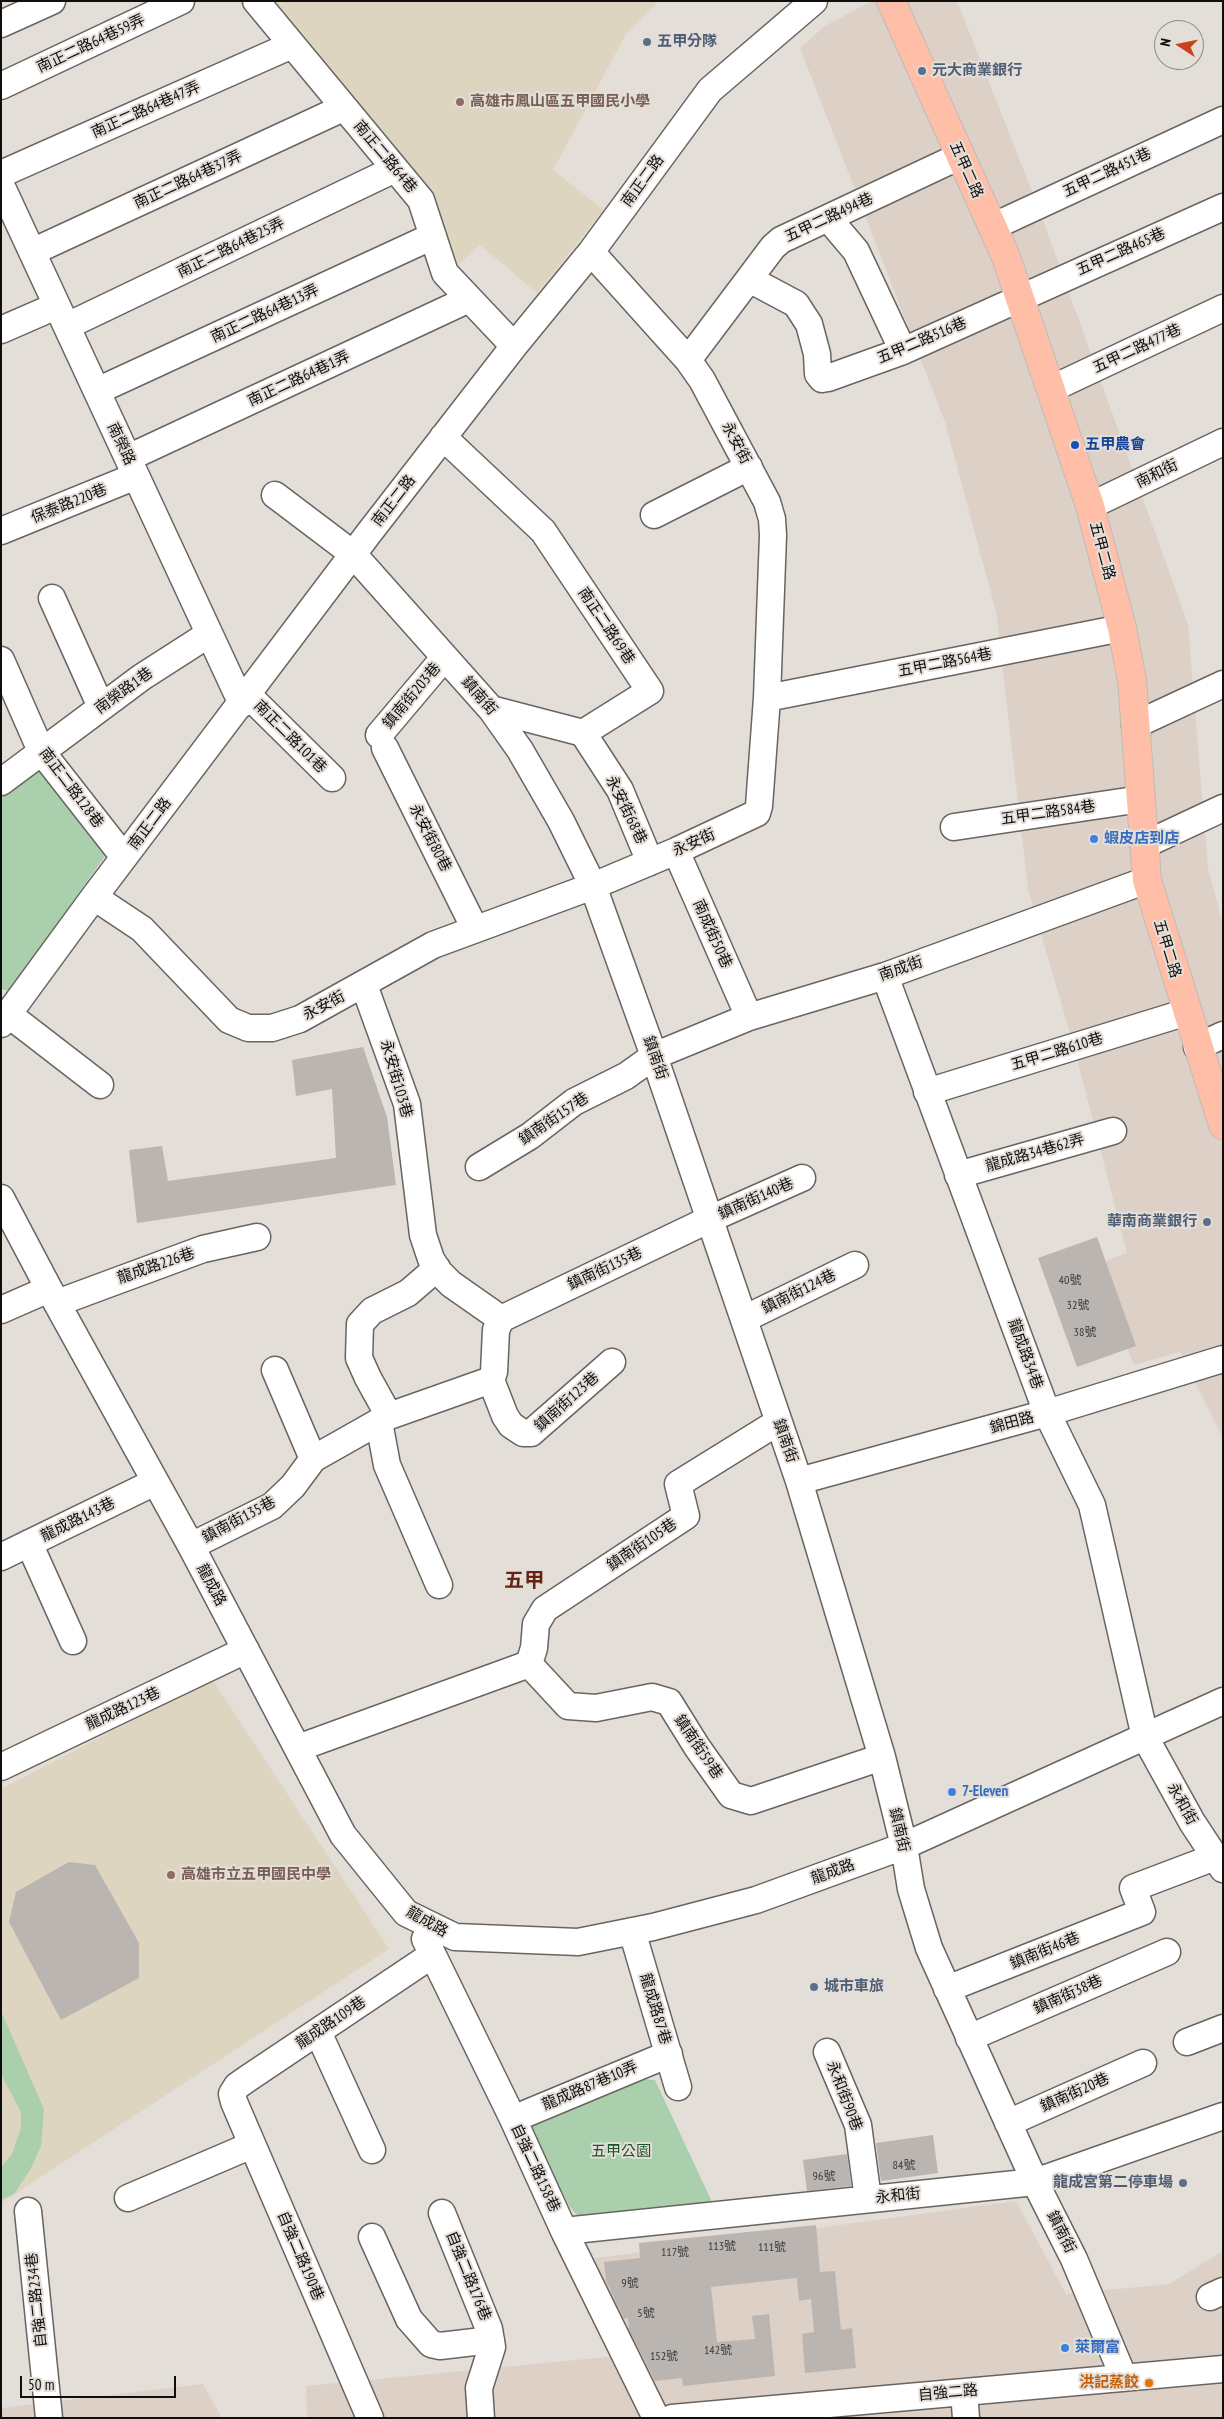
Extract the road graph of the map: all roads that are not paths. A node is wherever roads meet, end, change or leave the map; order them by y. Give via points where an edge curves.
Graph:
1 (52, 1) edge
2 (181, 1) edge
3 (256, 1) edge
4 (814, 1) edge
5 (892, 1) edge
6 (1, 24) edge
7 (292, 45) junction
8 (1, 86) edge
9 (343, 108) junction
10 (1223, 120) edge
11 (960, 156) junction
12 (395, 169) junction
13 (1, 174) edge
14 (1, 184) edge
15 (1223, 207) edge
16 (828, 218) junction
17 (992, 227) junction
18 (433, 236) junction
19 (32, 252) junction
20 (591, 252) junction
21 (749, 279) junction
22 (1020, 298) junction
23 (469, 299) junction
24 (1223, 308) edge
25 (61, 316) junction
26 (1, 330) edge
27 (514, 346) junction
28 (903, 351) junction
29 (688, 360) junction
30 (1051, 389) junction
31 (97, 391) junction
32 (443, 438) junction
33 (1223, 442) edge
34 (132, 467) junction
35 (749, 467) junction
36 (275, 495) dead end
37 (1090, 506) junction
38 (654, 515) dead end
39 (1, 531) edge
40 (353, 554) junction
41 (52, 598) dead end
42 (1122, 628) junction
43 (209, 634) junction
44 (444, 658) junction
45 (1, 660) edge
46 (1223, 684) edge
47 (768, 698) junction
48 (245, 699) junction
49 (101, 707) junction
50 (492, 709) junction
51 (1135, 725) junction
52 (583, 733) junction
53 (382, 741) joint
54 (41, 751) junction
55 (332, 778) dead end
56 (1, 782) edge
57 (1141, 799) junction
58 (1223, 808) edge
59 (954, 827) dead end
60 (1144, 845) junction
61 (676, 851) junction
62 (124, 858) junction
63 (650, 862) junction
64 (1147, 880) junction
65 (593, 886) junction
66 (94, 897) junction
67 (475, 929) junction
68 (885, 976) junction
69 (364, 985) junction
70 (1187, 1012) junction
71 (749, 1017) junction
72 (5, 1019) edge
73 (1223, 1035) edge
74 (1197, 1047) junction
75 (654, 1056) junction
76 (100, 1085) dead end
77 (928, 1092) junction
78 (1223, 1125) edge
79 (1112, 1130) dead end
80 (479, 1167) dead end
81 (958, 1175) junction
82 (802, 1178) dead end
83 (1, 1198) edge
84 (710, 1219) junction
85 (257, 1237) dead end
86 (855, 1266) dead end
87 (437, 1268) junction
88 (53, 1296) junction
89 (1, 1310) edge
90 (501, 1319) junction
91 (744, 1319) junction
92 (1223, 1359) edge
93 (612, 1362) dead end
94 (275, 1370) dead end
95 (491, 1380) junction
96 (1047, 1413) junction
97 (384, 1419) junction
98 (778, 1422) junction
99 (313, 1459) junction
100 (155, 1482) junction
101 (799, 1482) junction
102 (30, 1543) junction
103 (191, 1546) junction
104 (1, 1557) edge
105 (439, 1585) dead end
106 (73, 1640) dead end
107 (246, 1650) junction
108 (529, 1664) junction
109 (1223, 1701) edge
110 (1145, 1737) junction
111 (298, 1748) junction
112 (882, 1757) junction
113 (1, 1767) edge
114 (904, 1846) junction
115 (1219, 1863) edge
116 (416, 1918) junction
117 (632, 1931) junction
118 (1167, 1952) dead end
119 (432, 1955) junction
120 (947, 1989) junction
121 (1223, 2028) edge
122 (318, 2032) junction
123 (969, 2038) junction
124 (1187, 2042) dead end
125 (827, 2052) dead end
126 (669, 2054) junction
127 (1143, 2063) dead end
128 (678, 2087) dead end
129 (232, 2094) joint
130 (1223, 2116) edge
131 (513, 2119) junction
132 (1008, 2123) junction
133 (252, 2145) junction
134 (372, 2150) dead end
135 (1035, 2182) junction
136 (128, 2198) dead end
137 (868, 2199) junction
138 (28, 2211) dead end
139 (442, 2213) dead end
140 (564, 2231) junction
141 (372, 2237) dead end
142 (490, 2340) junction
143 (1223, 2369) edge
144 (1124, 2378) junction
145 (964, 2392) junction
146 (770, 2414) edge
147 (49, 2418) edge
148 (370, 2418) edge
149 (481, 2418) edge
150 (656, 2418) edge
151 (672, 2418) edge
152 (966, 2418) edge

1 - 6 street
2 - 8 street, 南正二路64巷59弄
3 - 7 street, 南正二路64巷
4 - 20 street, 南正二路 via 710,90
5 - 11 main road, 五甲二路
7 - 9 street, 南正二路64巷
7 - 13 street, 南正二路64巷47弄
9 - 12 street, 南正二路64巷
9 - 19 street, 南正二路64巷37弄
10 - 17 street, 五甲二路451巷
11 - 16 street, 五甲二路494巷
11 - 17 main road, 五甲二路
12 - 18 street, 南正二路64巷 via 421,200
12 - 25 street, 南正二路64巷25弄
14 - 19 street, 南榮路
15 - 22 street, 五甲二路465巷
16 - 21 street, 五甲二路494巷 via 781,240 772,247
16 - 28 street via 856,251
17 - 22 main road, 五甲二路
18 - 23 street, 南正二路64巷 via 446,273
18 - 31 street, 南正二路64巷13弄
19 - 25 street, 南榮路
20 - 27 street, 南正二路
20 - 29 street, 永安街
21 - 28 street, 五甲二路516巷 via 796,304 809,324 817,354 818,374 822,379
21 - 29 street, 五甲二路494巷
22 - 28 street, 五甲二路516巷
22 - 30 main road, 五甲二路
23 - 27 street, 南正二路64巷
23 - 34 street, 南正二路64巷1弄
24 - 30 street, 五甲二路477巷
25 - 26 street, 南正二路64巷25弄
25 - 31 street, 南榮路
27 - 32 street, 南正二路
29 - 35 street, 永安街
30 - 37 main road, 五甲二路
31 - 34 street, 南榮路
32 - 40 street, 南正二路
32 - 52 street, 南正二路69巷 via 543,531 650,691
33 - 37 street, 南和街
34 - 39 street, 保泰路220巷
34 - 43 street, 南榮路
35 - 38 street
35 - 47 street, 永安街 via 772,519
36 - 40 street, 鎮南街
37 - 42 main road, 五甲二路
40 - 44 street, 鎮南街
40 - 48 street, 南正二路
41 - 49 street
42 - 47 street, 五甲二路564巷
42 - 51 main road, 五甲二路 via 1132,680
43 - 48 street, 南榮路
43 - 49 street, 南榮路1巷 via 142,676
44 - 50 street, 鎮南街
44 - 53 street, 鎮南街203巷
45 - 54 street, 南正二路128巷
46 - 51 street
47 - 61 street, 永安街 via 757,813
48 - 55 street, 南正二路101巷
48 - 62 street, 南正二路
49 - 54 street, 南榮路1巷
50 - 52 street
50 - 65 street, 鎮南街 via 561,821
51 - 57 main road, 五甲二路
52 - 63 street, 永安街68巷 via 620,790
53 - 67 street, 永安街80巷
54 - 56 street, 南榮路1巷
54 - 62 street, 南正二路128巷
57 - 59 street, 五甲二路584巷
57 - 60 main road, 五甲二路
58 - 60 street
60 - 64 main road, 五甲二路
61 - 63 street, 永安街
61 - 71 street, 南成街50巷
62 - 66 street, 南正二路
63 - 65 street, 永安街
64 - 68 street, 南成街
64 - 70 main road, 五甲二路
65 - 67 street, 永安街
65 - 75 street, 鎮南街
66 - 69 street, 永安街 via 142,928 229,1020 248,1028 272,1028 300,1019
66 - 72 street, 南正二路
67 - 69 street, 永安街 via 426,949
68 - 71 street, 南成街
68 - 77 street, 龍成路34巷
69 - 87 street, 永安街103巷 via 407,1104 423,1235
70 - 74 main road, 五甲二路
70 - 77 street, 五甲二路610巷
71 - 75 street, 南成街
72 - 76 street
73 - 74 street
74 - 78 main road, 五甲二路
75 - 80 street, 鎮南街157巷 via 626,1076 574,1102 530,1136
75 - 84 street, 鎮南街
77 - 81 street, 龍成路34巷
79 - 81 street, 龍成路34巷62弄
81 - 96 street, 龍成路34巷
82 - 84 street, 鎮南街140巷
83 - 88 street, 龍成路
84 - 90 street, 鎮南街135巷
84 - 91 street, 鎮南街
85 - 88 street, 龍成路226巷 via 203,1249
86 - 91 street, 鎮南街124巷
87 - 90 street via 451,1284
87 - 97 street via 408,1293 372,1311 360,1324 360,1358
88 - 89 street, 龍成路226巷
88 - 100 street, 龍成路
90 - 95 street via 496,1330
91 - 98 street, 鎮南街
92 - 96 street, 錦田路
93 - 95 street, 鎮南街123巷 via 531,1433 523,1433 511,1425
94 - 99 street
95 - 97 street, 鎮南街135巷
96 - 101 street, 錦田路
96 - 110 street, 龍成路34巷 via 1092,1505
97 - 99 street, 鎮南街135巷
97 - 105 street via 387,1465
98 - 101 street, 鎮南街
98 - 108 street, 鎮南街105巷 via 678,1484 686,1516 545,1609 536,1624
99 - 103 street, 鎮南街135巷 via 272,1506
100 - 102 street, 龍成路143巷
100 - 103 street, 龍成路
101 - 112 street, 鎮南街
102 - 104 street, 龍成路143巷
102 - 106 street
103 - 107 street, 龍成路
107 - 111 street, 龍成路
107 - 113 street, 龍成路123巷
108 - 111 street
108 - 112 street, 鎮南街59巷 via 568,1706 596,1708 652,1697 668,1702 731,1795 751,1801
109 - 110 street, 龍成路
110 - 114 street, 龍成路
110 - 115 street, 永和街 via 1192,1822
111 - 116 street, 龍成路 via 343,1835 406,1913
112 - 114 street, 鎮南街
114 - 117 street, 龍成路 via 756,1900
114 - 120 street, 鎮南街 via 911,1889 929,1948
115 - 120 street, 鎮南街46巷 via 1133,1888 1142,1912
116 - 117 street, 龍成路 via 455,1938 578,1942
116 - 119 street, 自強二路158巷
117 - 126 street, 龍成路87巷
118 - 123 street, 鎮南街38巷
119 - 122 street, 龍成路109巷
119 - 131 street, 自強二路158巷
120 - 123 street, 鎮南街
121 - 124 street
122 - 129 street, 龍成路109巷 via 237,2086
122 - 134 street
123 - 132 street, 鎮南街
125 - 137 street, 永和街90巷 via 858,2124
126 - 128 street, 龍成路87巷
126 - 131 street, 龍成路87巷10弄
127 - 132 street, 鎮南街20巷
129 - 133 street, 自強二路190巷
130 - 135 street, 永和街
131 - 140 street, 自強二路158巷
132 - 135 street, 鎮南街
133 - 136 street
133 - 148 street, 自強二路190巷
135 - 137 street, 永和街
135 - 144 street, 鎮南街 via 1074,2259
137 - 140 street, 永和街
138 - 147 street, 自強二路234巷
139 - 142 street, 自強二路176巷 via 489,2328
140 - 150 street, 自強二路158巷
141 - 142 street, 自強二路176巷 via 409,2319 431,2344 440,2346
142 - 149 street, 自強二路176巷 via 489,2360 479,2388
143 - 144 street, 自強二路
144 - 145 street, 自強二路
145 - 146 street, 自強二路
145 - 152 street
146 - 151 street, 自強二路

